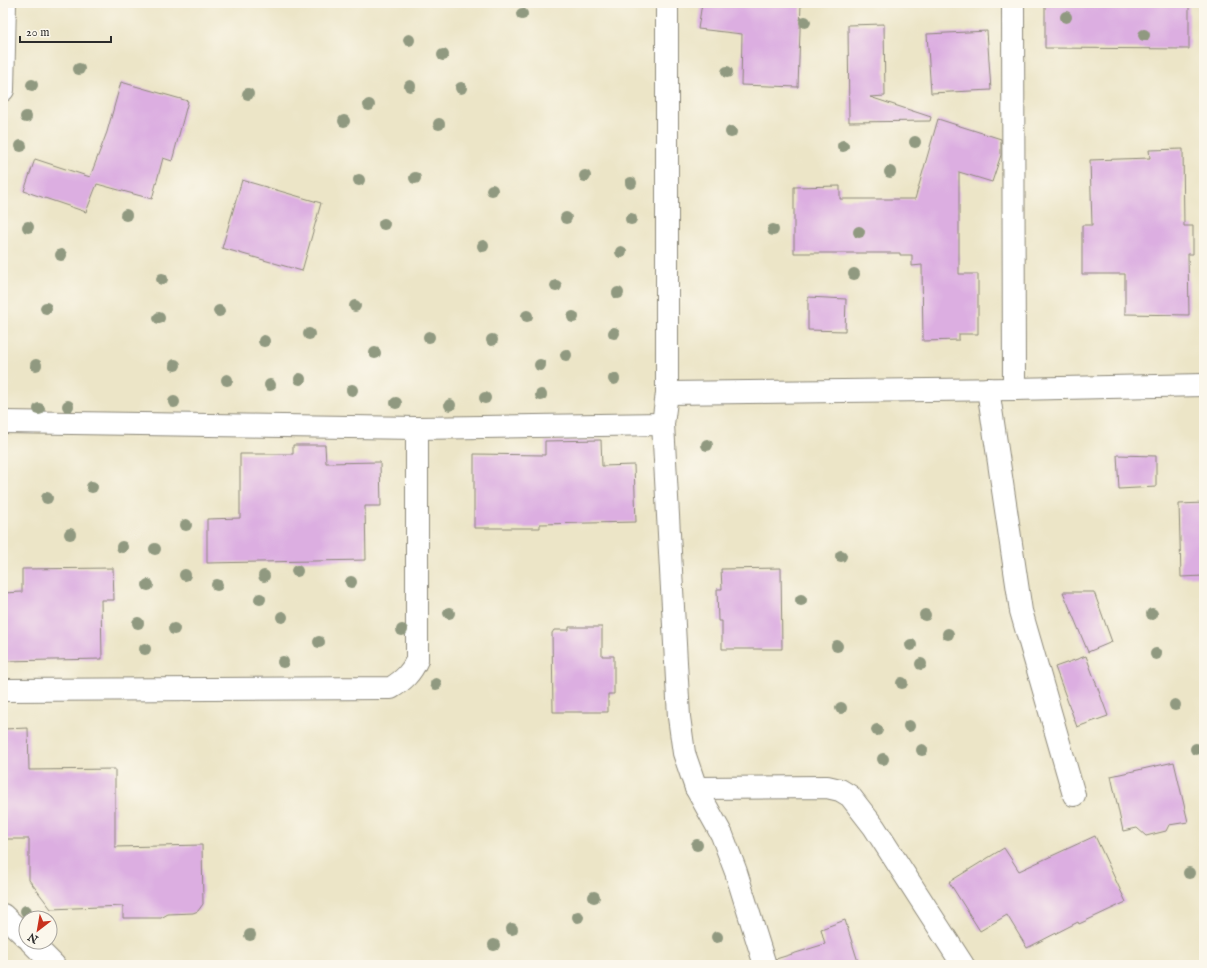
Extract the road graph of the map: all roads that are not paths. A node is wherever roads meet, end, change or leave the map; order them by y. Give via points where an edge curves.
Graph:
1 (6, 3) edge
2 (667, 3) edge
3 (1013, 3) edge
4 (3, 90) edge
5 (1204, 385) edge
6 (988, 389) junction
7 (1014, 389) junction
8 (667, 393) junction
9 (3, 422) edge
10 (663, 424) junction
11 (417, 428) junction
12 (3, 690) edge
13 (696, 788) junction
14 (1074, 795) dead end
15 (3, 915) edge
16 (18, 929) edge
17 (39, 950) edge
18 (54, 965) edge
19 (765, 965) edge
20 (964, 965) edge

1 - 4 street
2 - 8 street
3 - 7 street
5 - 7 street
6 - 7 street
6 - 8 street
6 - 14 street via 1021,611
8 - 10 street
9 - 11 street
10 - 11 street
10 - 13 street via 679,717 684,753
11 - 12 street via 417,660 411,673 403,681 391,688
13 - 19 street via 722,835
13 - 20 street via 827,787 850,796 874,827
15 - 16 street
17 - 18 street

